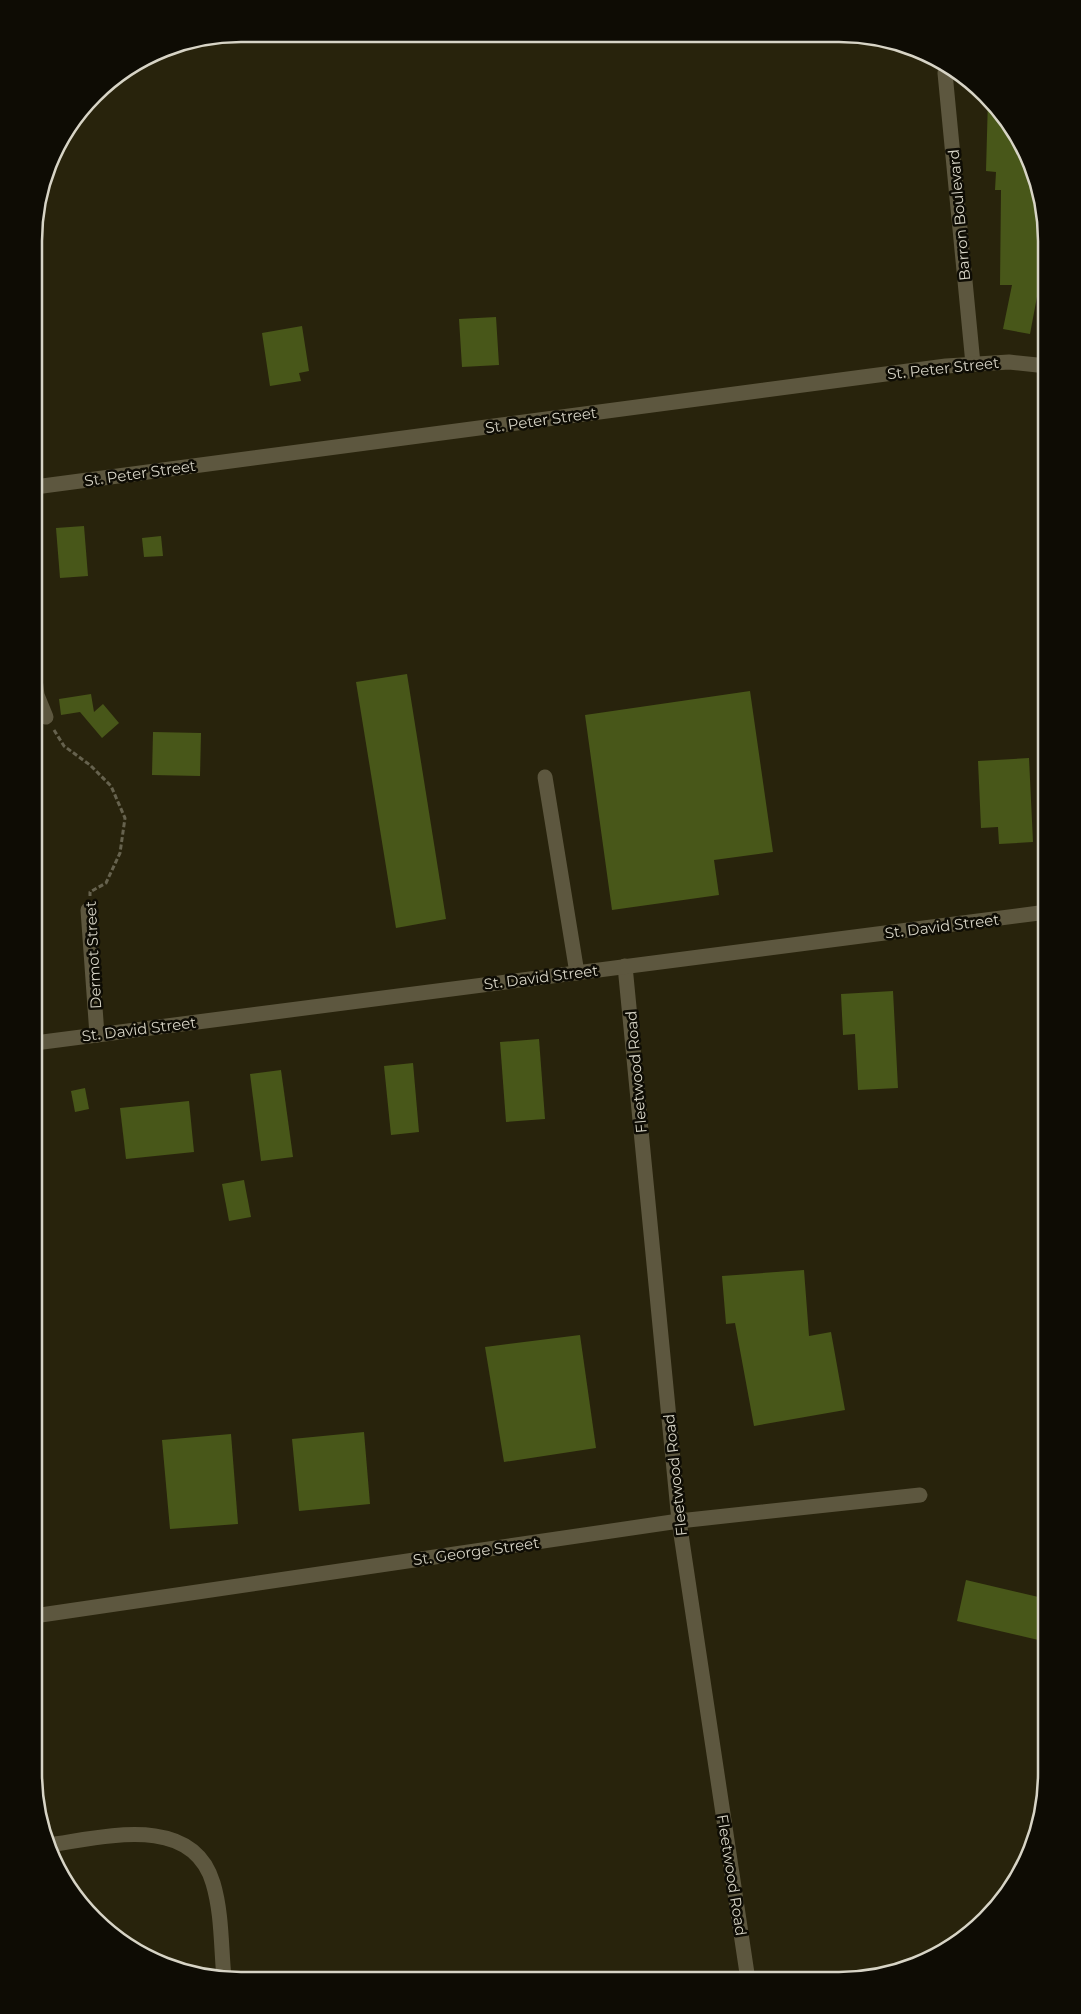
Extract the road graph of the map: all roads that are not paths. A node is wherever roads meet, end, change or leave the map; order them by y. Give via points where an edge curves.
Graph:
1 (945, 73) edge
2 (973, 364) junction
3 (1038, 365) edge
4 (42, 486) edge
5 (42, 707) edge
6 (46, 717) road end
7 (545, 778) dead end
8 (88, 910) road end
9 (1038, 913) edge
10 (625, 966) junction
11 (577, 973) junction
12 (97, 1035) junction
13 (42, 1043) edge
14 (920, 1495) dead end
15 (679, 1521) junction
16 (42, 1615) edge
17 (56, 1844) edge
18 (223, 1971) edge
19 (747, 1972) edge

1 - 2 street, Barron Boulevard
2 - 3 street, St. Peter Street via 1009,362
2 - 4 street, St. Peter Street
5 - 6 street
7 - 11 street
8 - 12 street, Dermot Street
9 - 10 street, St. David Street
10 - 11 street, St. David Street
10 - 15 street, Fleetwood Road
11 - 12 street, St. David Street
12 - 13 street, St. David Street
14 - 15 street, St. George Street
15 - 16 street, St. George Street
15 - 19 street, Fleetwood Road
17 - 18 street via 137,1833 164,1836 187,1847 203,1862 213,1882

